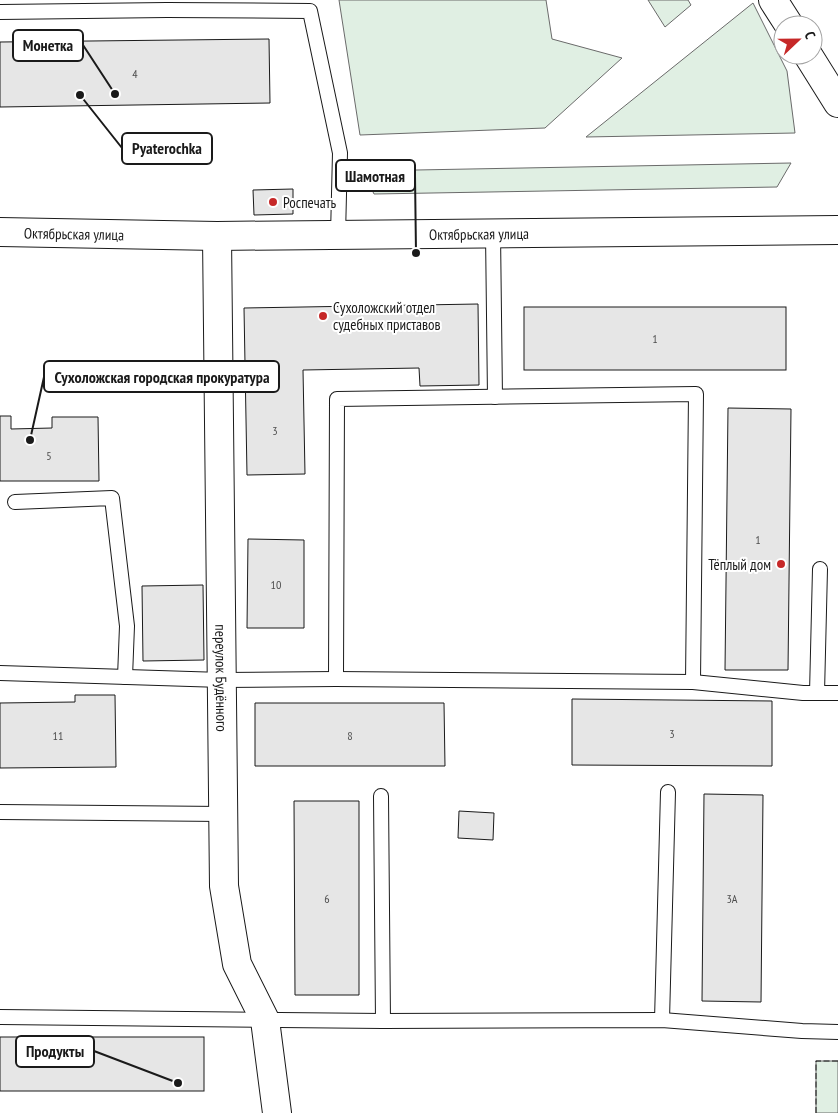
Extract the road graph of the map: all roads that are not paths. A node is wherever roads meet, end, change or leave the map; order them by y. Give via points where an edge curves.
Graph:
1 (773, 0) edge
2 (167, 5) edge
3 (0, 12) edge
4 (783, 15) edge
5 (814, 65) edge
6 (838, 103) edge
7 (838, 230) edge
8 (0, 232) edge
9 (493, 233) junction
10 (338, 235) junction
11 (216, 236) junction
12 (495, 397) junction
13 (15, 502) dead end
14 (820, 569) dead end
15 (0, 673) edge
16 (125, 677) junction
17 (336, 679) junction
18 (222, 680) junction
19 (693, 682) junction
20 (817, 694) junction
21 (838, 694) edge
22 (668, 792) dead end
23 (381, 796) dead end
24 (0, 812) edge
25 (223, 814) junction
26 (0, 1017) edge
27 (265, 1020) junction
28 (662, 1020) junction
29 (383, 1021) junction
30 (838, 1032) edge
31 (277, 1113) edge

1 - 4 street
2 - 3 lane
2 - 10 lane via 310,11 340,153
5 - 6 street
7 - 9 street, Октябрьская улица
8 - 11 street, Октябрьская улица
9 - 10 street, Октябрьская улица
9 - 12 lane
10 - 11 street, Октябрьская улица
11 - 18 street, переулок Будённого
12 - 17 lane via 337,399
12 - 19 lane via 696,394
13 - 16 lane via 112,498 127,626
14 - 20 lane
15 - 16 lane
16 - 18 lane
17 - 18 lane
17 - 19 lane
18 - 25 street, переулок Будённого
19 - 20 lane
20 - 21 lane
22 - 28 lane
23 - 29 lane
24 - 25 lane
25 - 27 street, переулок Будённого via 224,886 237,964
26 - 27 lane
27 - 29 lane
27 - 31 street, переулок Будённого
28 - 29 lane
28 - 30 lane

